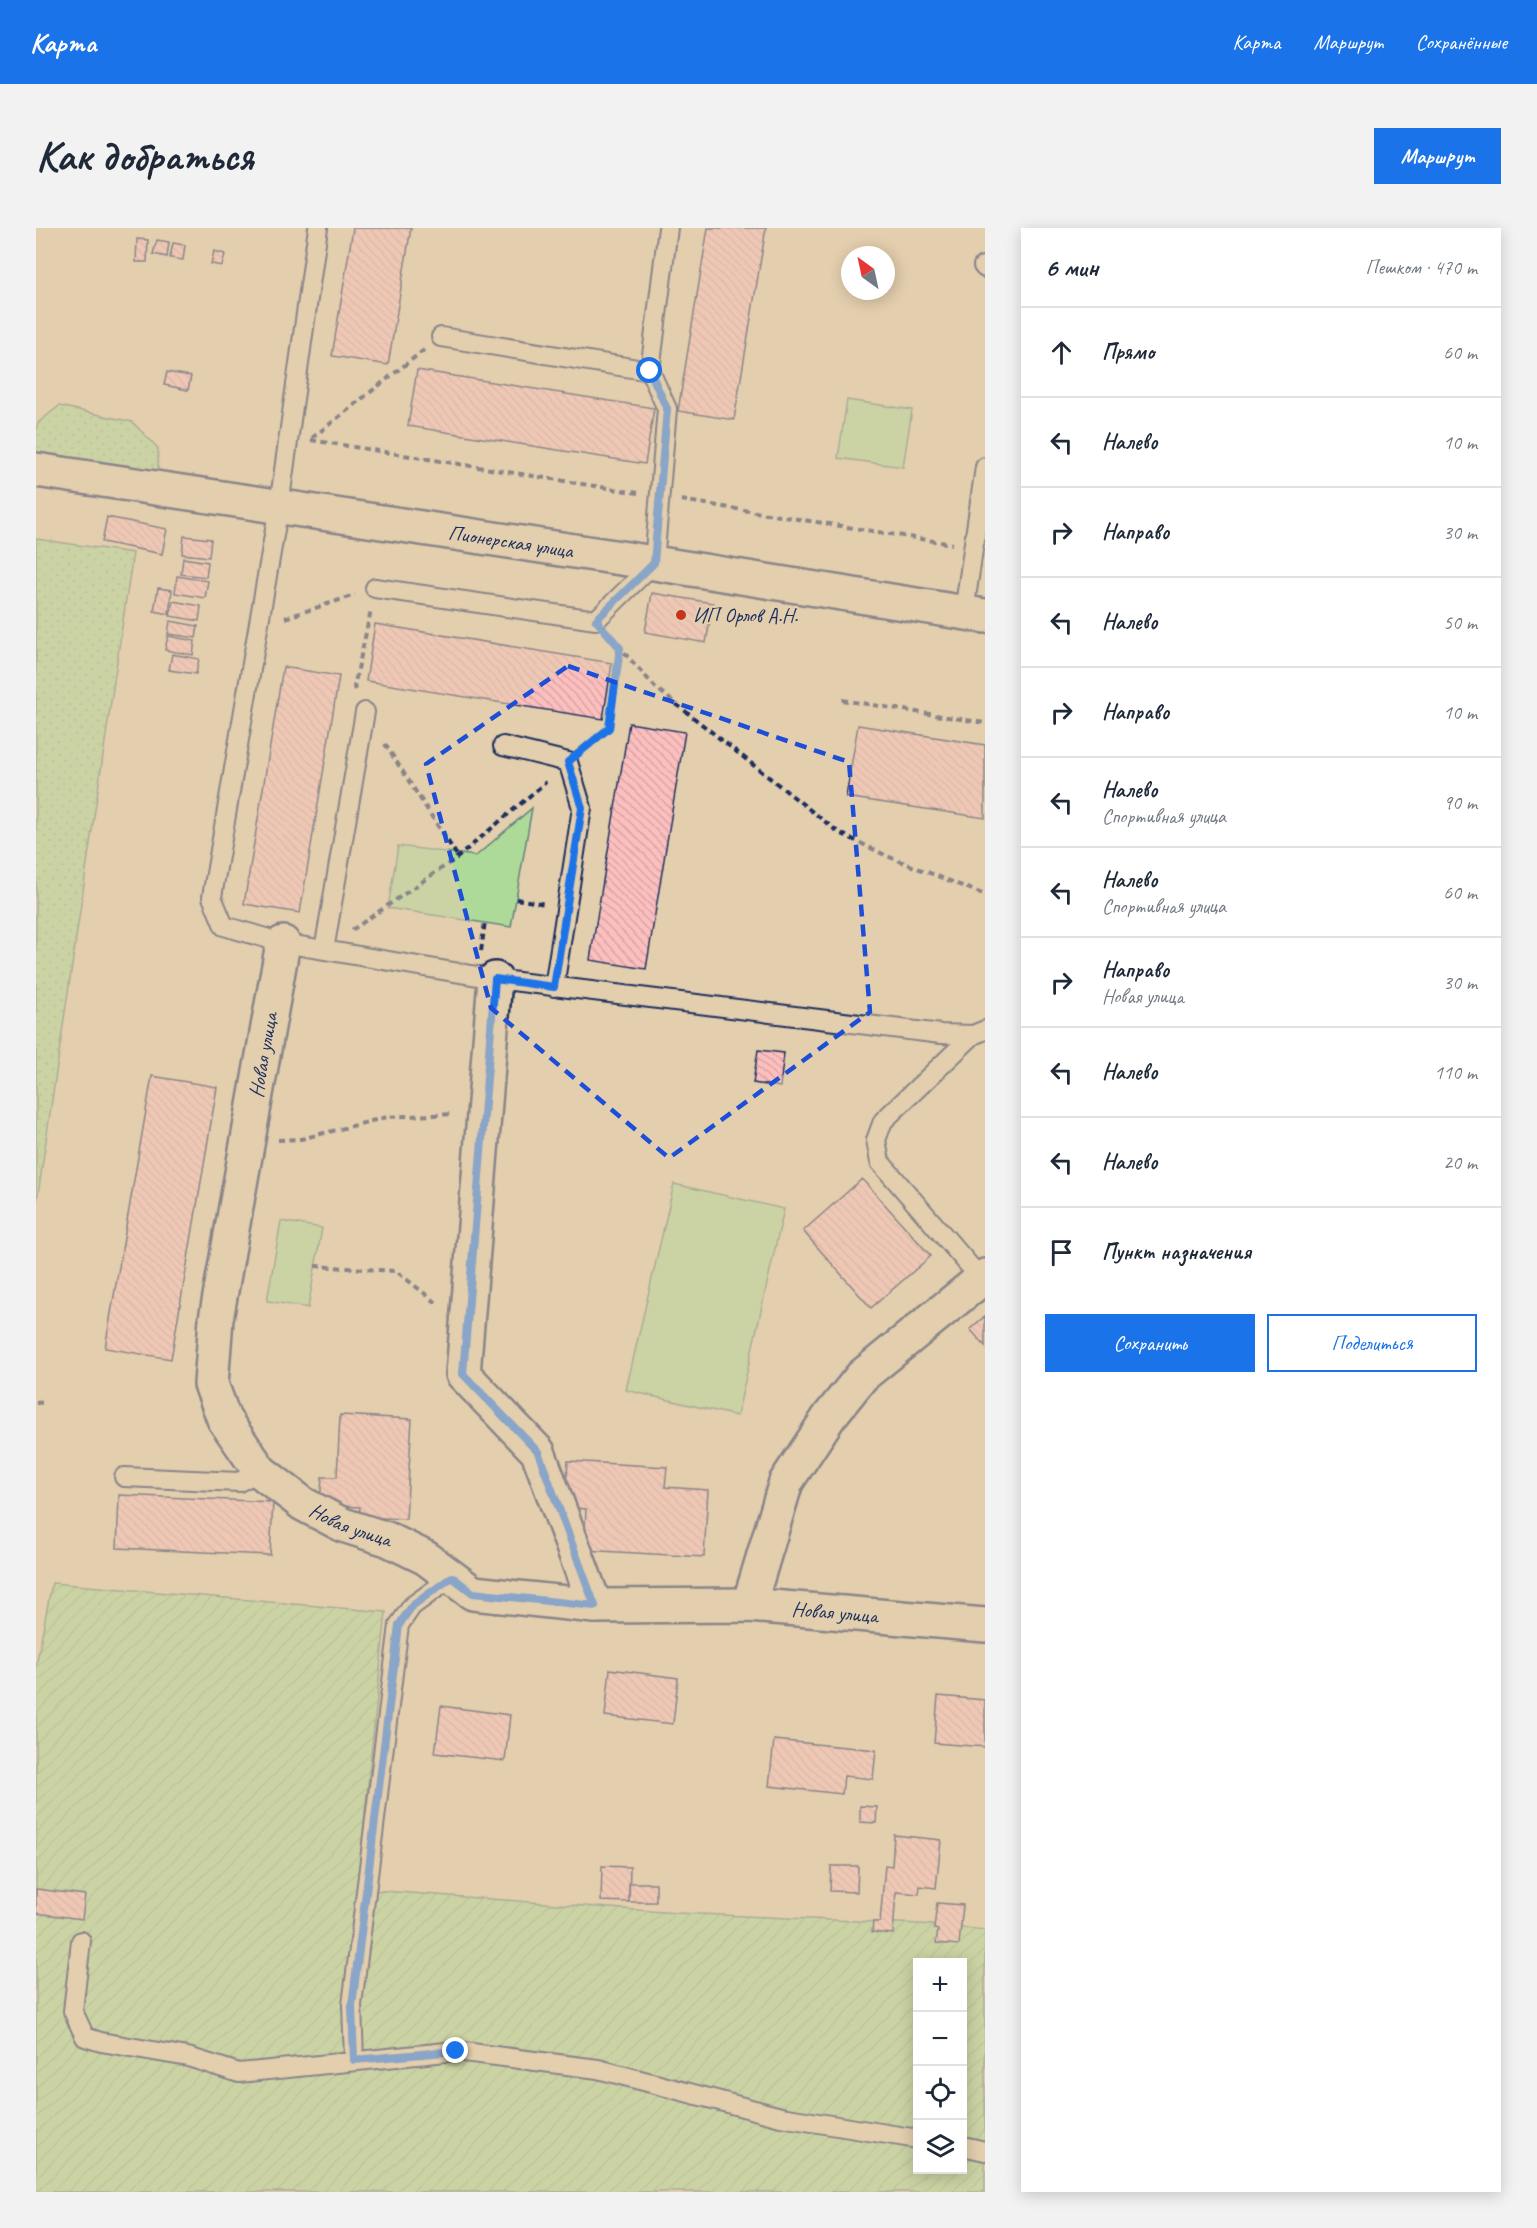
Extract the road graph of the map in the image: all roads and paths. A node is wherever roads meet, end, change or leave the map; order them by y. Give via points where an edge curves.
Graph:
1 (318, 228) edge
2 (668, 228) edge
3 (441, 337) joint
4 (650, 371) junction
5 (310, 440) dead end
6 (985, 467) edge
7 (36, 470) edge
8 (279, 506) junction
9 (654, 563) junction
10 (375, 588) junction
11 (975, 614) edge
12 (596, 620) junction
13 (258, 627) junction
14 (620, 648) junction
15 (842, 700) dead end
16 (365, 712) junction
17 (985, 723) edge
18 (503, 746) dead end
19 (568, 762) junction
20 (458, 857) junction
21 (985, 895) edge
22 (284, 942) junction
23 (324, 950) junction
24 (495, 979) junction
25 (554, 987) junction
26 (979, 1032) edge
27 (484, 1112) junction
28 (247, 1142) junction
29 (315, 1266) dead end
30 (983, 1278) edge
31 (467, 1327) junction
32 (46, 1402) dead end
33 (36, 1403) edge
34 (260, 1471) junction
35 (124, 1477) dead end
36 (452, 1577) junction
37 (749, 1605) junction
38 (595, 1606) junction
39 (985, 1625) edge
40 (81, 1941) dead end
41 (354, 2060) junction
42 (913, 2138) edge
43 (967, 2147) edge
44 (985, 2151) edge

1 - 8 lane
2 - 4 lane
3 - 4 lane
3 - 5 path
4 - 9 lane via 667,409
6 - 11 lane
7 - 8 street, Пионерская улица
8 - 9 street, Пионерская улица
8 - 13 lane
9 - 11 street, Пионерская улица
9 - 12 lane
10 - 12 lane
10 - 13 path
10 - 16 path via 354,687
12 - 14 path
13 - 22 lane via 212,897 224,926
14 - 19 path via 609,728
14 - 21 path via 656,688 838,832
15 - 17 path
16 - 20 path
16 - 23 lane
18 - 19 lane
19 - 20 path
19 - 25 lane via 582,808
20 - 23 path
22 - 23 lane
22 - 28 street, Новая улица
23 - 24 lane
24 - 25 lane
24 - 27 street
25 - 26 lane via 929,1033
26 - 30 lane via 883,1121 876,1140 880,1162
27 - 28 path via 387,1117 301,1138
27 - 31 street
28 - 34 street, Новая улица via 216,1319 211,1384 224,1419
29 - 31 path via 396,1271
30 - 37 street via 862,1376 829,1417 786,1482
31 - 38 street via 463,1374 538,1452
32 - 33 path
34 - 35 lane via 239,1482
34 - 36 street, Новая улица via 303,1504 343,1526 387,1539 426,1558
36 - 38 street, Новая улица via 473,1593
36 - 41 lane via 412,1606 399,1625 352,2006
37 - 38 street, Новая улица
37 - 39 street, Новая улица
40 - 41 lane via 73,2011 85,2037 188,2056 239,2073
41 - 42 lane via 456,2051 598,2069 781,2117
43 - 44 lane

